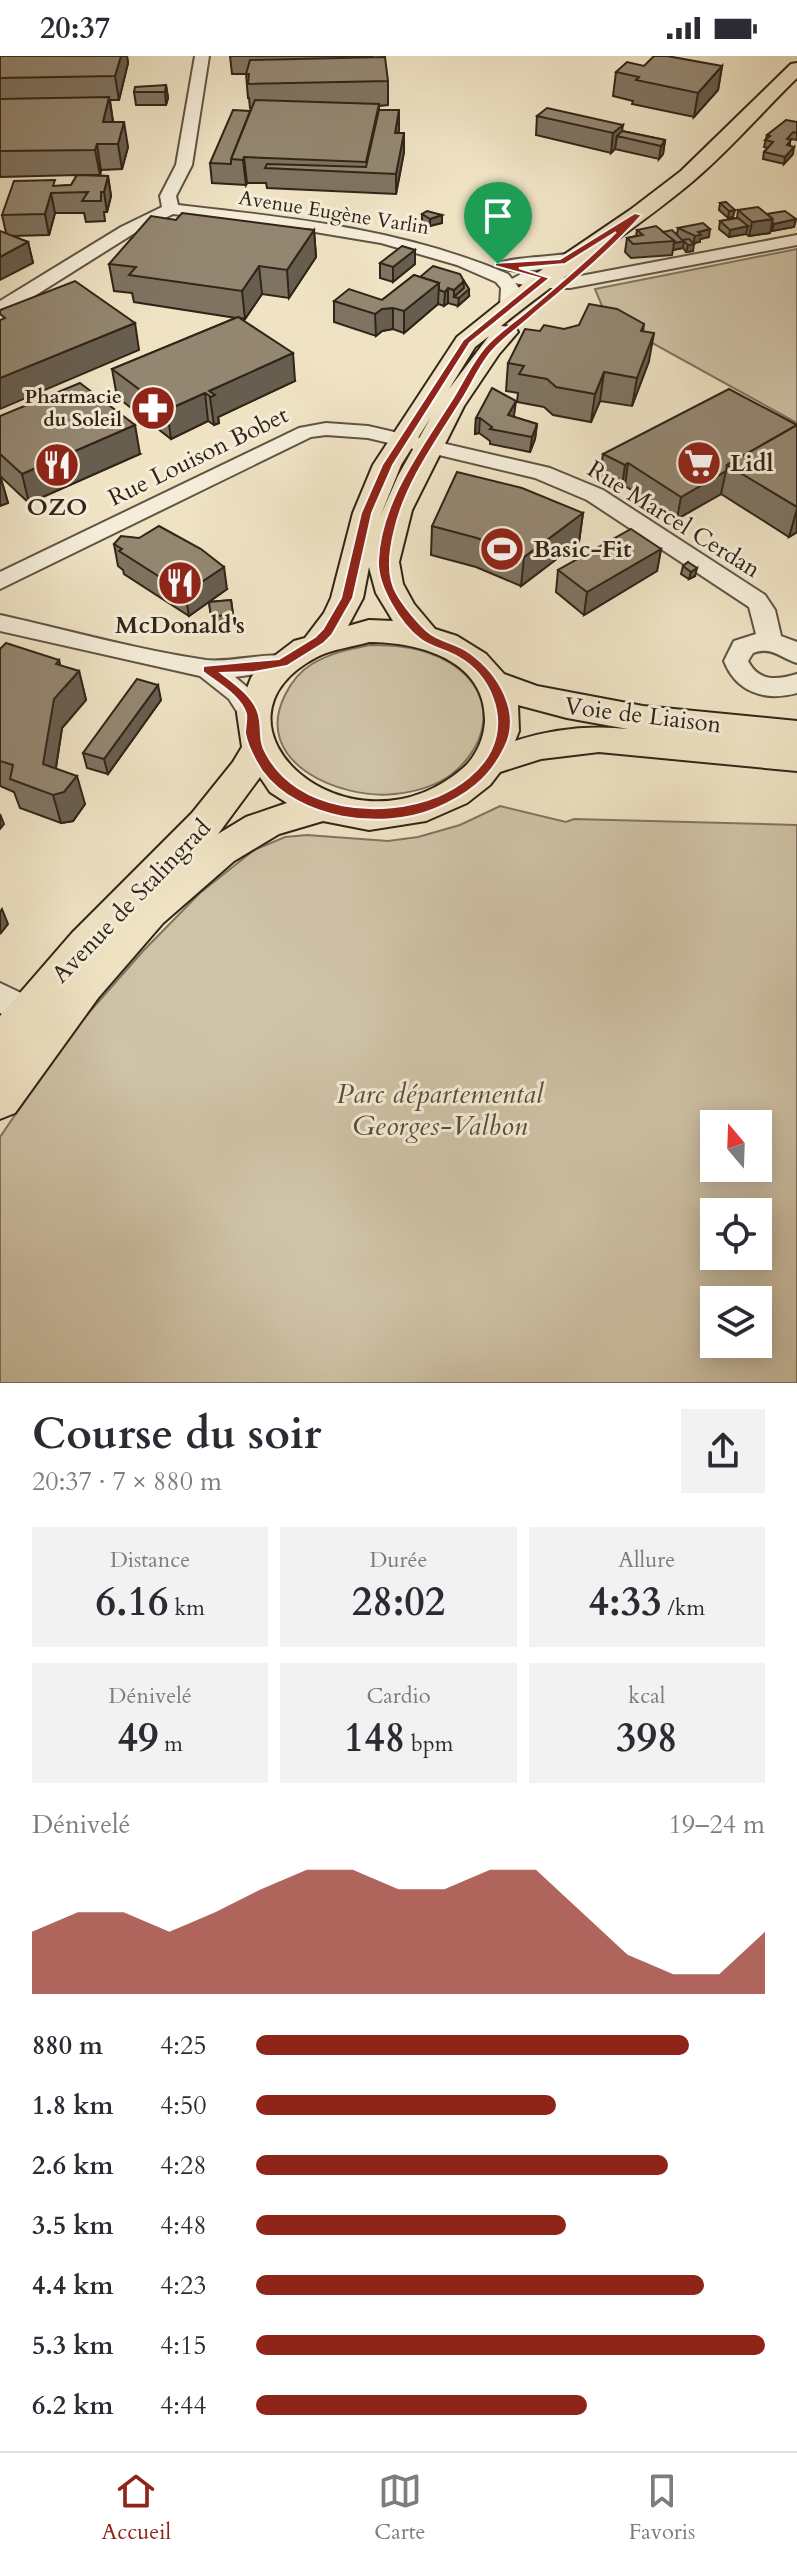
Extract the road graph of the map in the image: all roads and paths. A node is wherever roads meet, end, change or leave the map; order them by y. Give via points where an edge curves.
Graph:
1 (202, 56) edge
2 (797, 68) edge
3 (171, 209) junction
4 (638, 215) junction
5 (797, 240) edge
6 (426, 247) junction
7 (572, 258) junction
8 (470, 263) junction
9 (498, 264) junction
10 (549, 281) junction
11 (509, 305) junction
12 (0, 308) edge
13 (416, 444) junction
14 (0, 581) edge
15 (0, 623) edge
16 (424, 636) junction
17 (320, 640) junction
18 (770, 641) junction
19 (797, 654) edge
20 (283, 663) junction
21 (208, 669) junction
22 (493, 683) junction
23 (797, 683) edge
24 (252, 714) junction
25 (797, 734) edge
26 (257, 751) junction
27 (797, 758) edge
28 (492, 761) junction
29 (322, 807) junction
30 (14, 1004) edge
31 (0, 1049) edge
32 (0, 1099) edge

1 - 3 street via 184,165 168,196
2 - 4 main road via 718,148
3 - 6 street, Avenue Eugène Varlin
3 - 12 street via 134,224
4 - 7 main road
4 - 10 main road via 595,258
5 - 10 street
6 - 8 street, Avenue Eugène Varlin
6 - 9 street
7 - 9 street
7 - 10 main road
8 - 10 street
8 - 11 street, Avenue Eugène Varlin via 506,282
9 - 10 street
10 - 11 main road
10 - 13 main road via 489,348
11 - 13 main road via 460,349
13 - 14 street, Rue Louison Bobet via 345,429 306,432
13 - 16 main road via 414,470 390,526 384,563 390,592
13 - 17 main road via 387,465 367,513 347,598
13 - 18 street, Rue Marcel Cerdan via 542,473 595,495 757,601
15 - 21 street
16 - 17 main road via 369,631
16 - 22 main road via 465,655
17 - 20 main road
18 - 19 street
18 - 23 street via 743,647 738,669 764,687
20 - 21 street
20 - 24 main road via 262,686
21 - 24 street via 238,693
22 - 25 main road, Voie de Liaison via 598,714
22 - 28 main road via 504,721
24 - 26 main road
26 - 29 main road via 284,785
26 - 30 main road, Avenue de Stalingrad via 229,799 125,904
27 - 28 main road, Voie de Liaison via 599,739 540,746
28 - 29 main road via 452,796 424,808 360,814
29 - 32 main road, Avenue de Stalingrad via 259,827 202,865 137,922
30 - 31 main road, Avenue de Stalingrad

